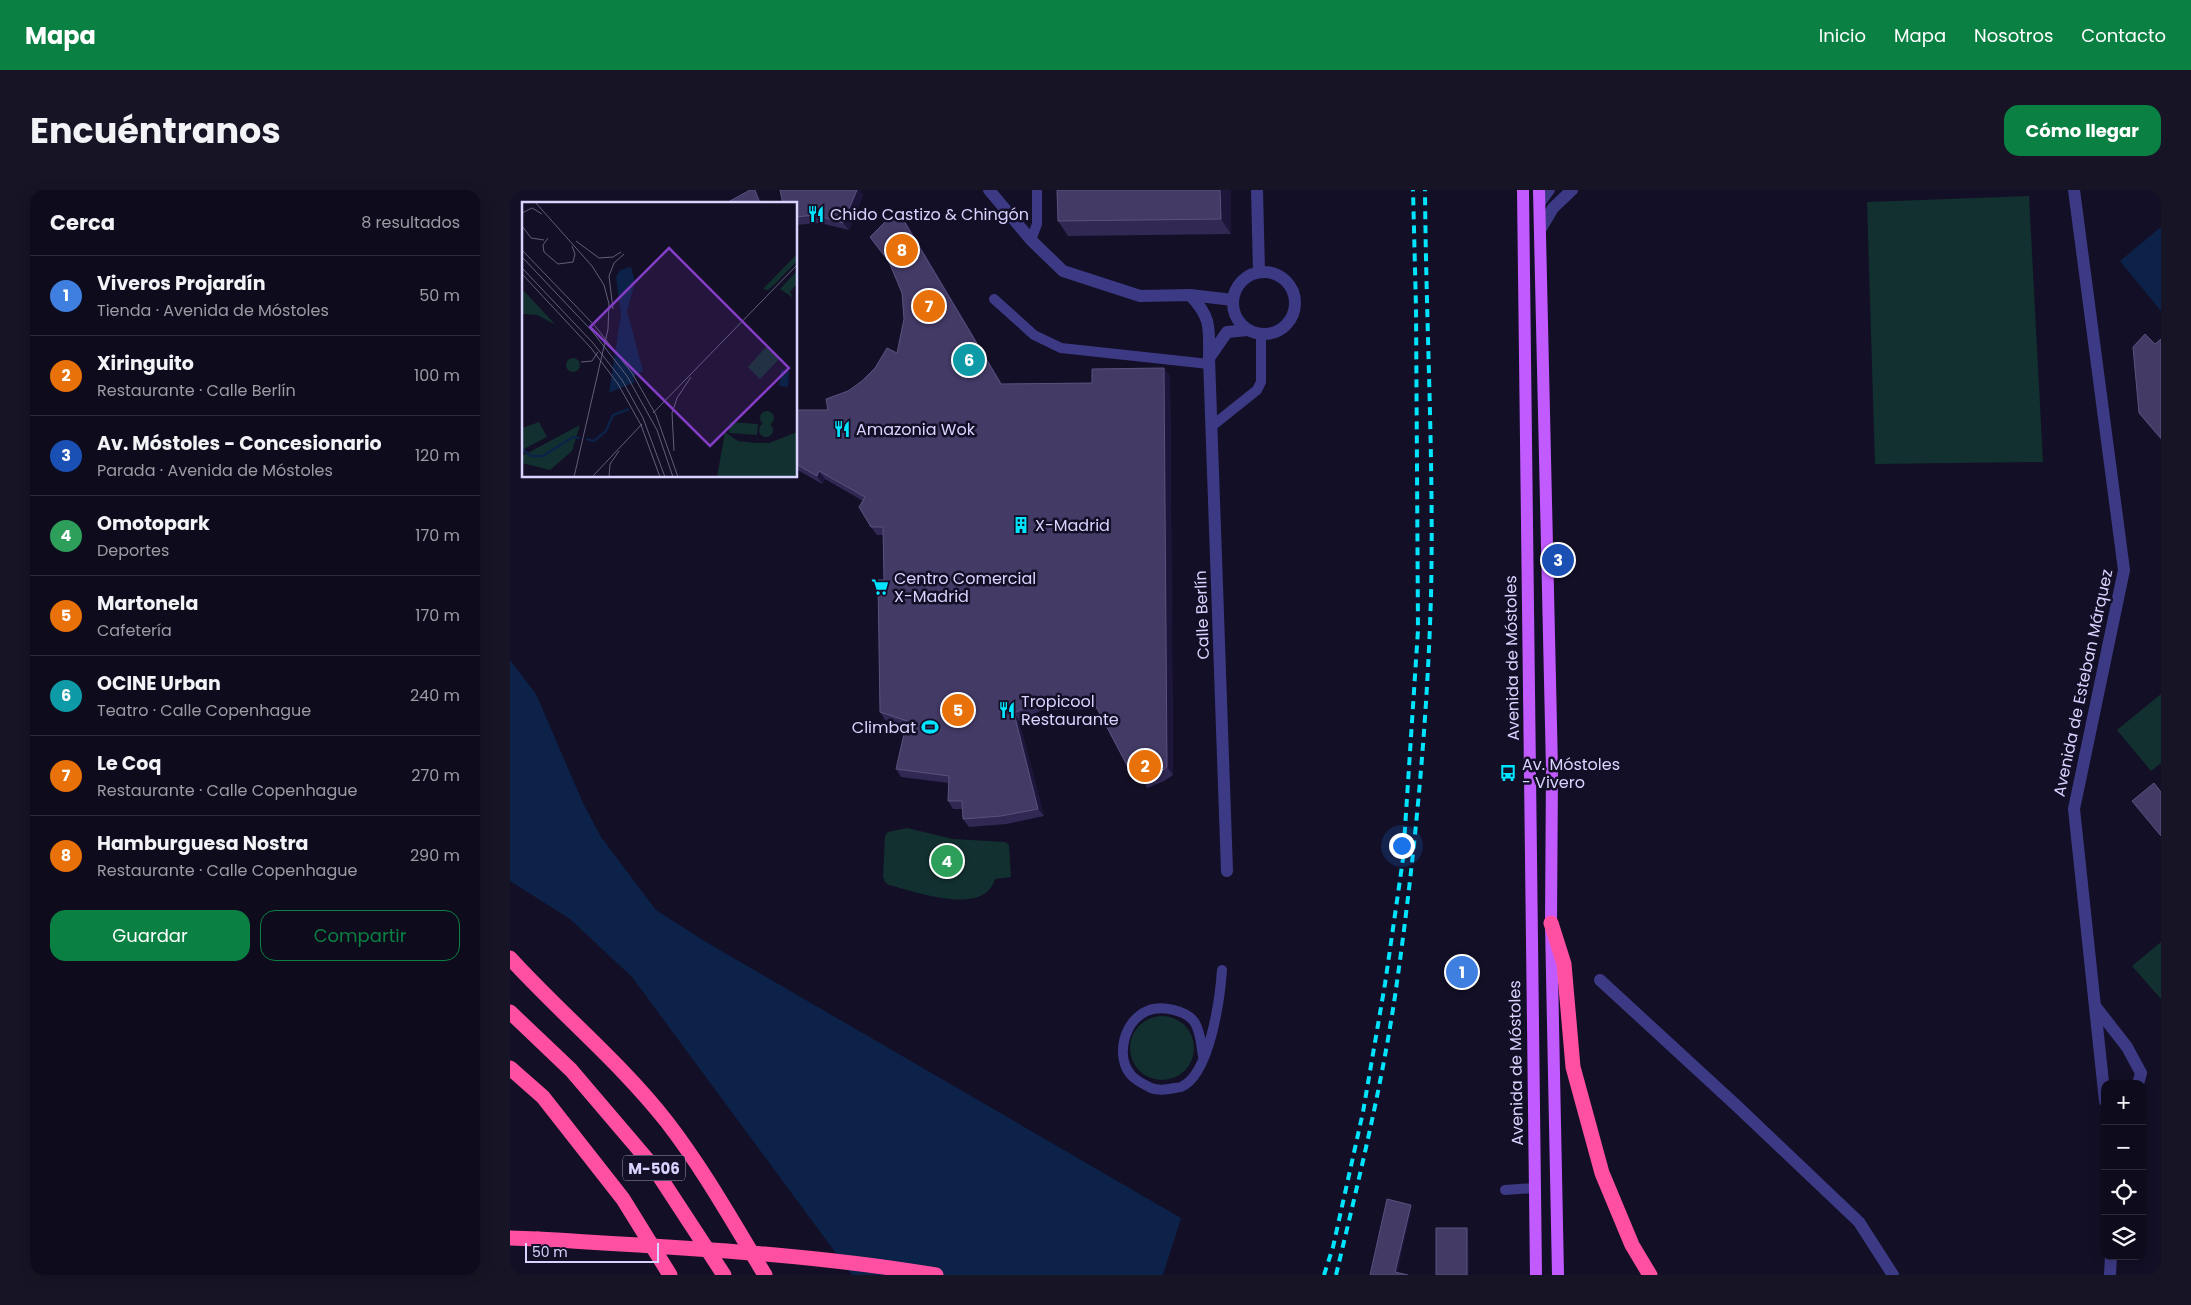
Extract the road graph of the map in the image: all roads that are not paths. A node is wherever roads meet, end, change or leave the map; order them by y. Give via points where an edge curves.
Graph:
1 (989, 190) edge
2 (1036, 190) edge
3 (1257, 190) edge
4 (1522, 190) edge
5 (1540, 190) edge
6 (1550, 190) edge
7 (1572, 190) edge
8 (2074, 190) edge
9 (1540, 204) junction
10 (1540, 230) junction
11 (1031, 240) junction
12 (1259, 272) junction
13 (1190, 295) junction
14 (994, 299) dead end
15 (1233, 300) junction
16 (1248, 330) junction
17 (1261, 334) junction
18 (1209, 361) junction
19 (1212, 426) junction
20 (1227, 871) dead end
21 (1552, 923) junction
22 (510, 958) edge
23 (1222, 970) dead end
24 (510, 971) edge
25 (1600, 980) dead end
26 (543, 994) junction
27 (2095, 1006) junction
28 (510, 1012) edge
29 (510, 1027) edge
30 (1203, 1056) junction
31 (510, 1068) edge
32 (571, 1070) junction
33 (2103, 1080) edge
34 (2139, 1080) edge
35 (1534, 1188) junction
36 (1505, 1190) dead end
37 (510, 1238) edge
38 (2111, 1260) edge
39 (670, 1275) edge
40 (724, 1275) edge
41 (766, 1275) edge
42 (936, 1275) edge
43 (1536, 1275) edge
44 (1558, 1275) edge
45 (1650, 1275) edge
46 (1893, 1275) edge
47 (2110, 1275) edge

1 - 11 street
2 - 11 lane via 1037,224
3 - 12 street
4 - 35 main road, Avenida de Móstoles
5 - 9 main road
6 - 9 lane
7 - 10 street via 1552,208
8 - 27 street, Avenida de Esteban Márquez via 2124,570 2074,809
9 - 10 main road
10 - 21 main road via 1552,769
11 - 13 street via 1063,271 1140,296
12 - 15 street via 1241,282
12 - 17 street via 1279,275 1293,290 1295,300 1292,315 1283,328
13 - 15 street
13 - 18 street, Calle Berlín via 1203,309 1209,324
14 - 18 lane via 1034,335 1061,348
15 - 16 street via 1236,317
16 - 17 street
16 - 18 street via 1227,332
17 - 19 lane via 1261,382 1256,390
18 - 19 street, Calle Berlín
19 - 20 street, Calle Berlín
21 - 44 main road
21 - 45 highway via 1564,964 1573,1067 1602,1173 1632,1244
22 - 26 highway
23 - 30 lane via 1210,1044
24 - 26 highway, M-506
25 - 46 street via 1859,1222
26 - 41 highway, M-506 via 591,1038 666,1122
27 - 33 street, Avenida de Esteban Márquez
27 - 34 street via 2127,1047 2141,1073
28 - 32 highway, M-506
29 - 32 highway
30 - 30 lane via 1201,1038 1194,1022 1181,1011 1173,1009 1147,1011 1128,1027 1122,1052 1132,1076 1153,1089 1181,1087 1198,1070
31 - 39 highway via 542,1097 623,1200
32 - 40 highway, M-506 via 652,1165
35 - 36 lane
35 - 43 main road, Avenida de Móstoles
37 - 42 highway, bridge via 693,1248
38 - 47 street

